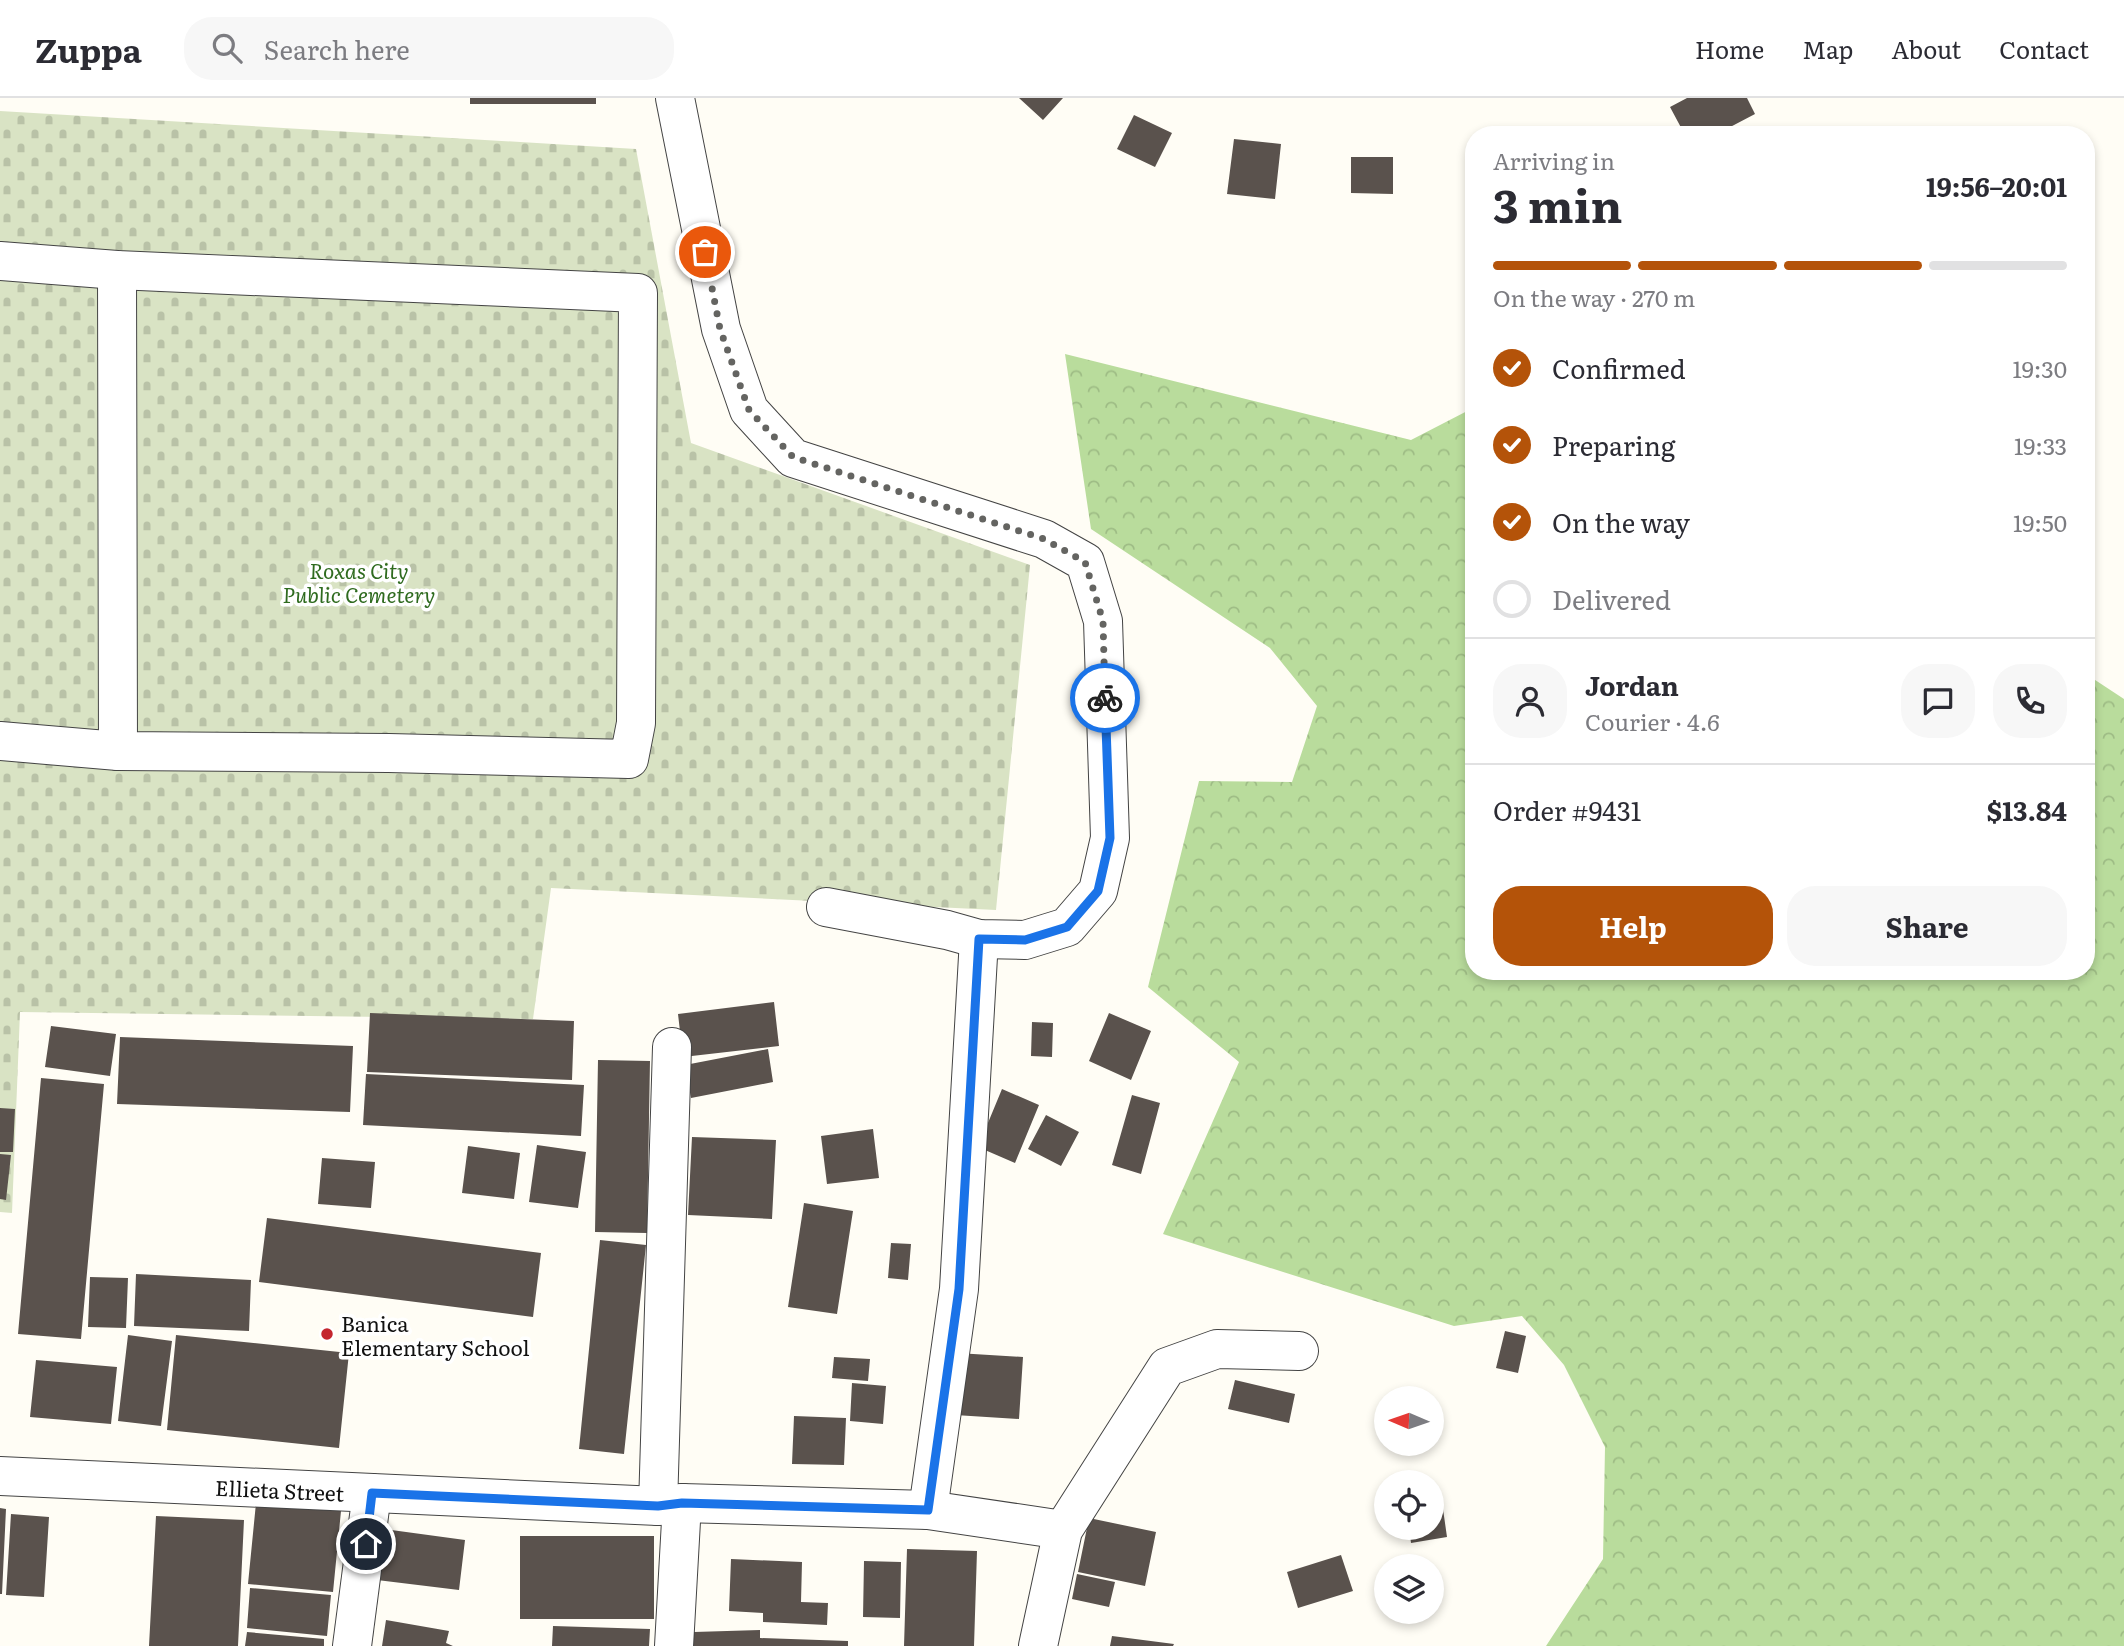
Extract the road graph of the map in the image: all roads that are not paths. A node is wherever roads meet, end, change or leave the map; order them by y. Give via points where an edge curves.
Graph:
1 (676, 98) edge
2 (0, 261) edge
3 (117, 270) junction
4 (0, 741) edge
5 (118, 751) junction
6 (826, 907) dead end
7 (979, 939) junction
8 (672, 1047) dead end
9 (1299, 1351) dead end
10 (0, 1476) edge
11 (372, 1493) junction
12 (670, 1505) junction
13 (928, 1510) junction
14 (1063, 1530) junction
15 (352, 1646) edge
16 (674, 1646) edge
17 (1038, 1646) edge

1 - 7 street via 720,329 749,410 793,457 1044,539 1085,562 1103,621 1110,838 1098,891 1067,927 1025,940
2 - 3 street
3 - 5 street
3 - 5 street via 638,293 636,723 629,759
4 - 5 street
6 - 7 street
7 - 13 street via 959,1289
8 - 12 street
9 - 14 street via 1217,1349 1167,1367
10 - 11 street, Ellieta Street
11 - 12 street, Ellieta Street
11 - 15 street
12 - 13 street, Ellieta Street
12 - 16 street
13 - 14 street, Ellieta Street
14 - 17 street

